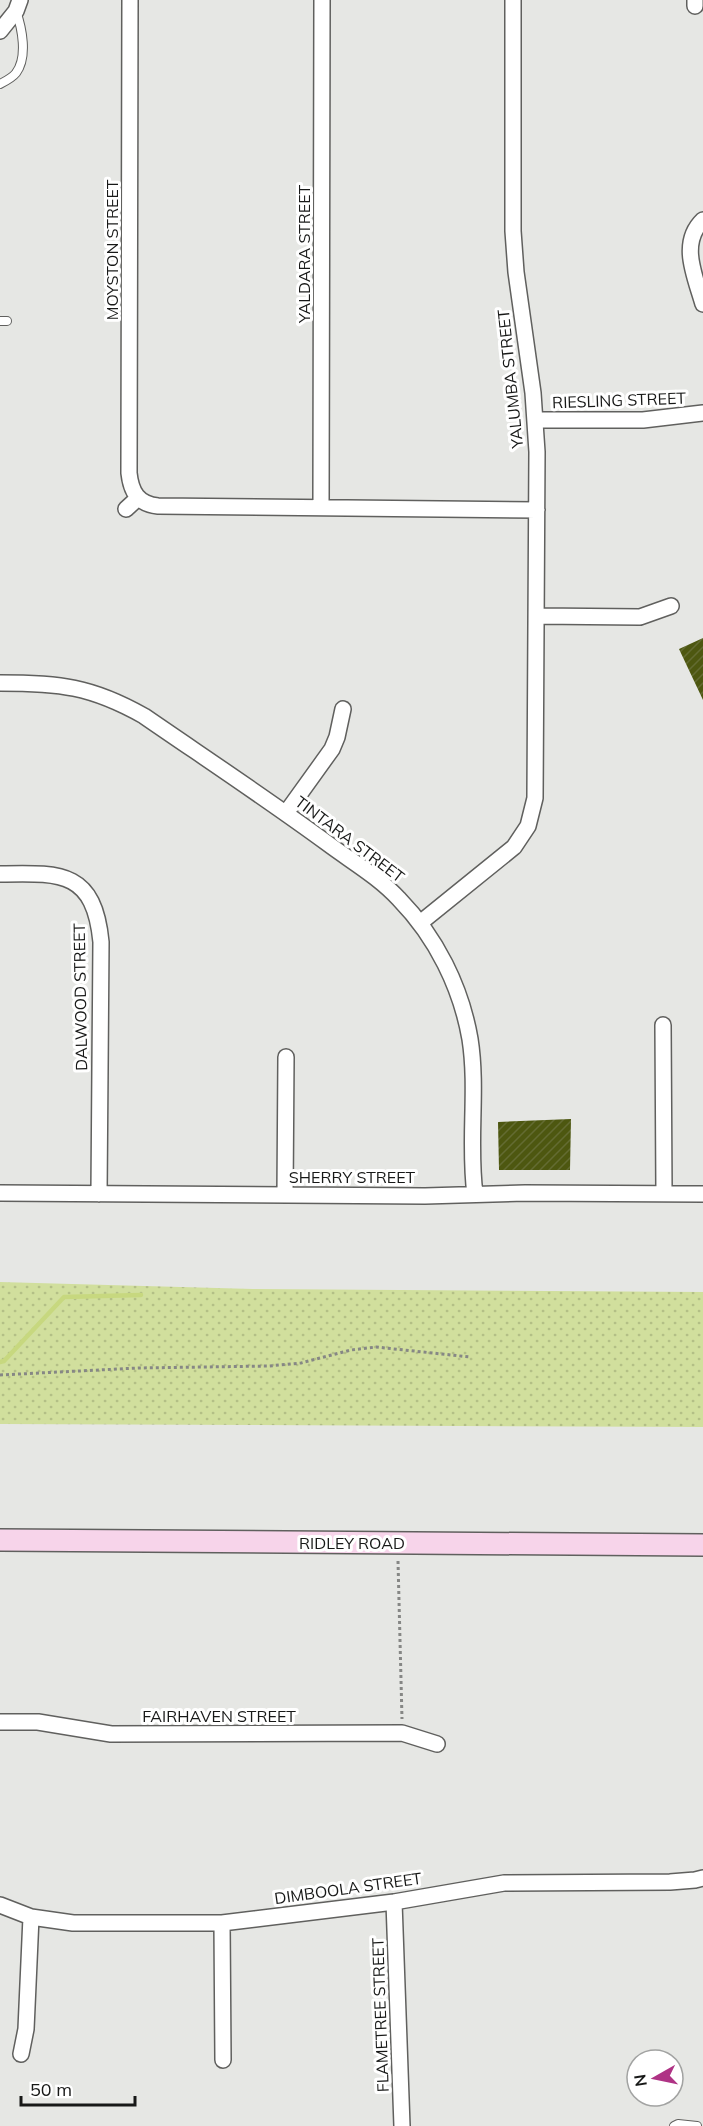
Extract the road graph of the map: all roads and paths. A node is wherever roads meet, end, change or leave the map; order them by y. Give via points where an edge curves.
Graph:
1 (130, 0) edge
2 (322, 0) edge
3 (513, 0) edge
4 (18, 6) edge
5 (0, 31) edge
6 (0, 84) edge
7 (703, 220) edge
8 (703, 304) edge
9 (703, 413) edge
10 (536, 420) junction
11 (321, 507) junction
12 (537, 510) junction
13 (671, 606) dead end
14 (537, 616) junction
15 (0, 683) edge
16 (343, 709) dead end
17 (286, 813) junction
18 (0, 874) edge
19 (420, 923) junction
20 (663, 1025) dead end
21 (285, 1057) dead end
22 (0, 1193) edge
23 (664, 1193) junction
24 (99, 1194) junction
25 (475, 1194) junction
26 (703, 1194) edge
27 (285, 1195) junction
28 (470, 1358) dead end
29 (0, 1375) edge
30 (0, 1540) edge
31 (703, 1545) edge
32 (398, 1561) dead end
33 (0, 1722) edge
34 (402, 1733) junction
35 (437, 1744) dead end
36 (703, 1878) edge
37 (394, 1902) junction
38 (0, 1905) edge
39 (31, 1917) junction
40 (222, 1923) junction
41 (21, 2054) dead end
42 (223, 2060) dead end
43 (402, 2126) edge
44 (674, 2126) edge
45 (697, 2126) edge

1 - 11 street, MOYSTON STREET via 132,504
2 - 11 street, YALDARA STREET
3 - 10 street, YALUMBA STREET via 513,231
4 - 5 street
4 - 6 lane via 22,58 15,74
7 - 8 street via 690,243
9 - 10 street, RIESLING STREET via 643,420
10 - 12 street, YALUMBA STREET
11 - 12 street, MOYSTON STREET
12 - 14 street, YALUMBA STREET
13 - 14 street via 640,617
14 - 19 street, YALUMBA STREET via 533,829
15 - 17 street, TINTARA STREET via 58,684 120,702
16 - 17 street via 332,749
17 - 19 street, TINTARA STREET via 398,897
18 - 24 street, DALWOOD STREET via 44,873 66,878 84,892 96,912 101,942
19 - 25 street, TINTARA STREET via 453,981 470,1039
20 - 23 street
21 - 27 street
22 - 24 street, SHERRY STREET
23 - 25 street, SHERRY STREET
23 - 26 street, SHERRY STREET
24 - 27 street, SHERRY STREET
25 - 27 street, SHERRY STREET
28 - 29 path via 376,1347 269,1366
30 - 31 street, RIDLEY ROAD
32 - 34 path
33 - 34 street, FAIRHAVEN STREET via 38,1722 111,1734
34 - 35 street, FAIRHAVEN STREET
36 - 37 street, DIMBOOLA STREET via 670,1882 504,1883
37 - 40 street, DIMBOOLA STREET
37 - 43 street, FLAMETREE STREET
38 - 39 street, DIMBOOLA STREET
39 - 40 street, DIMBOOLA STREET via 73,1923
39 - 41 street via 26,2029
40 - 42 street
44 - 45 lane

